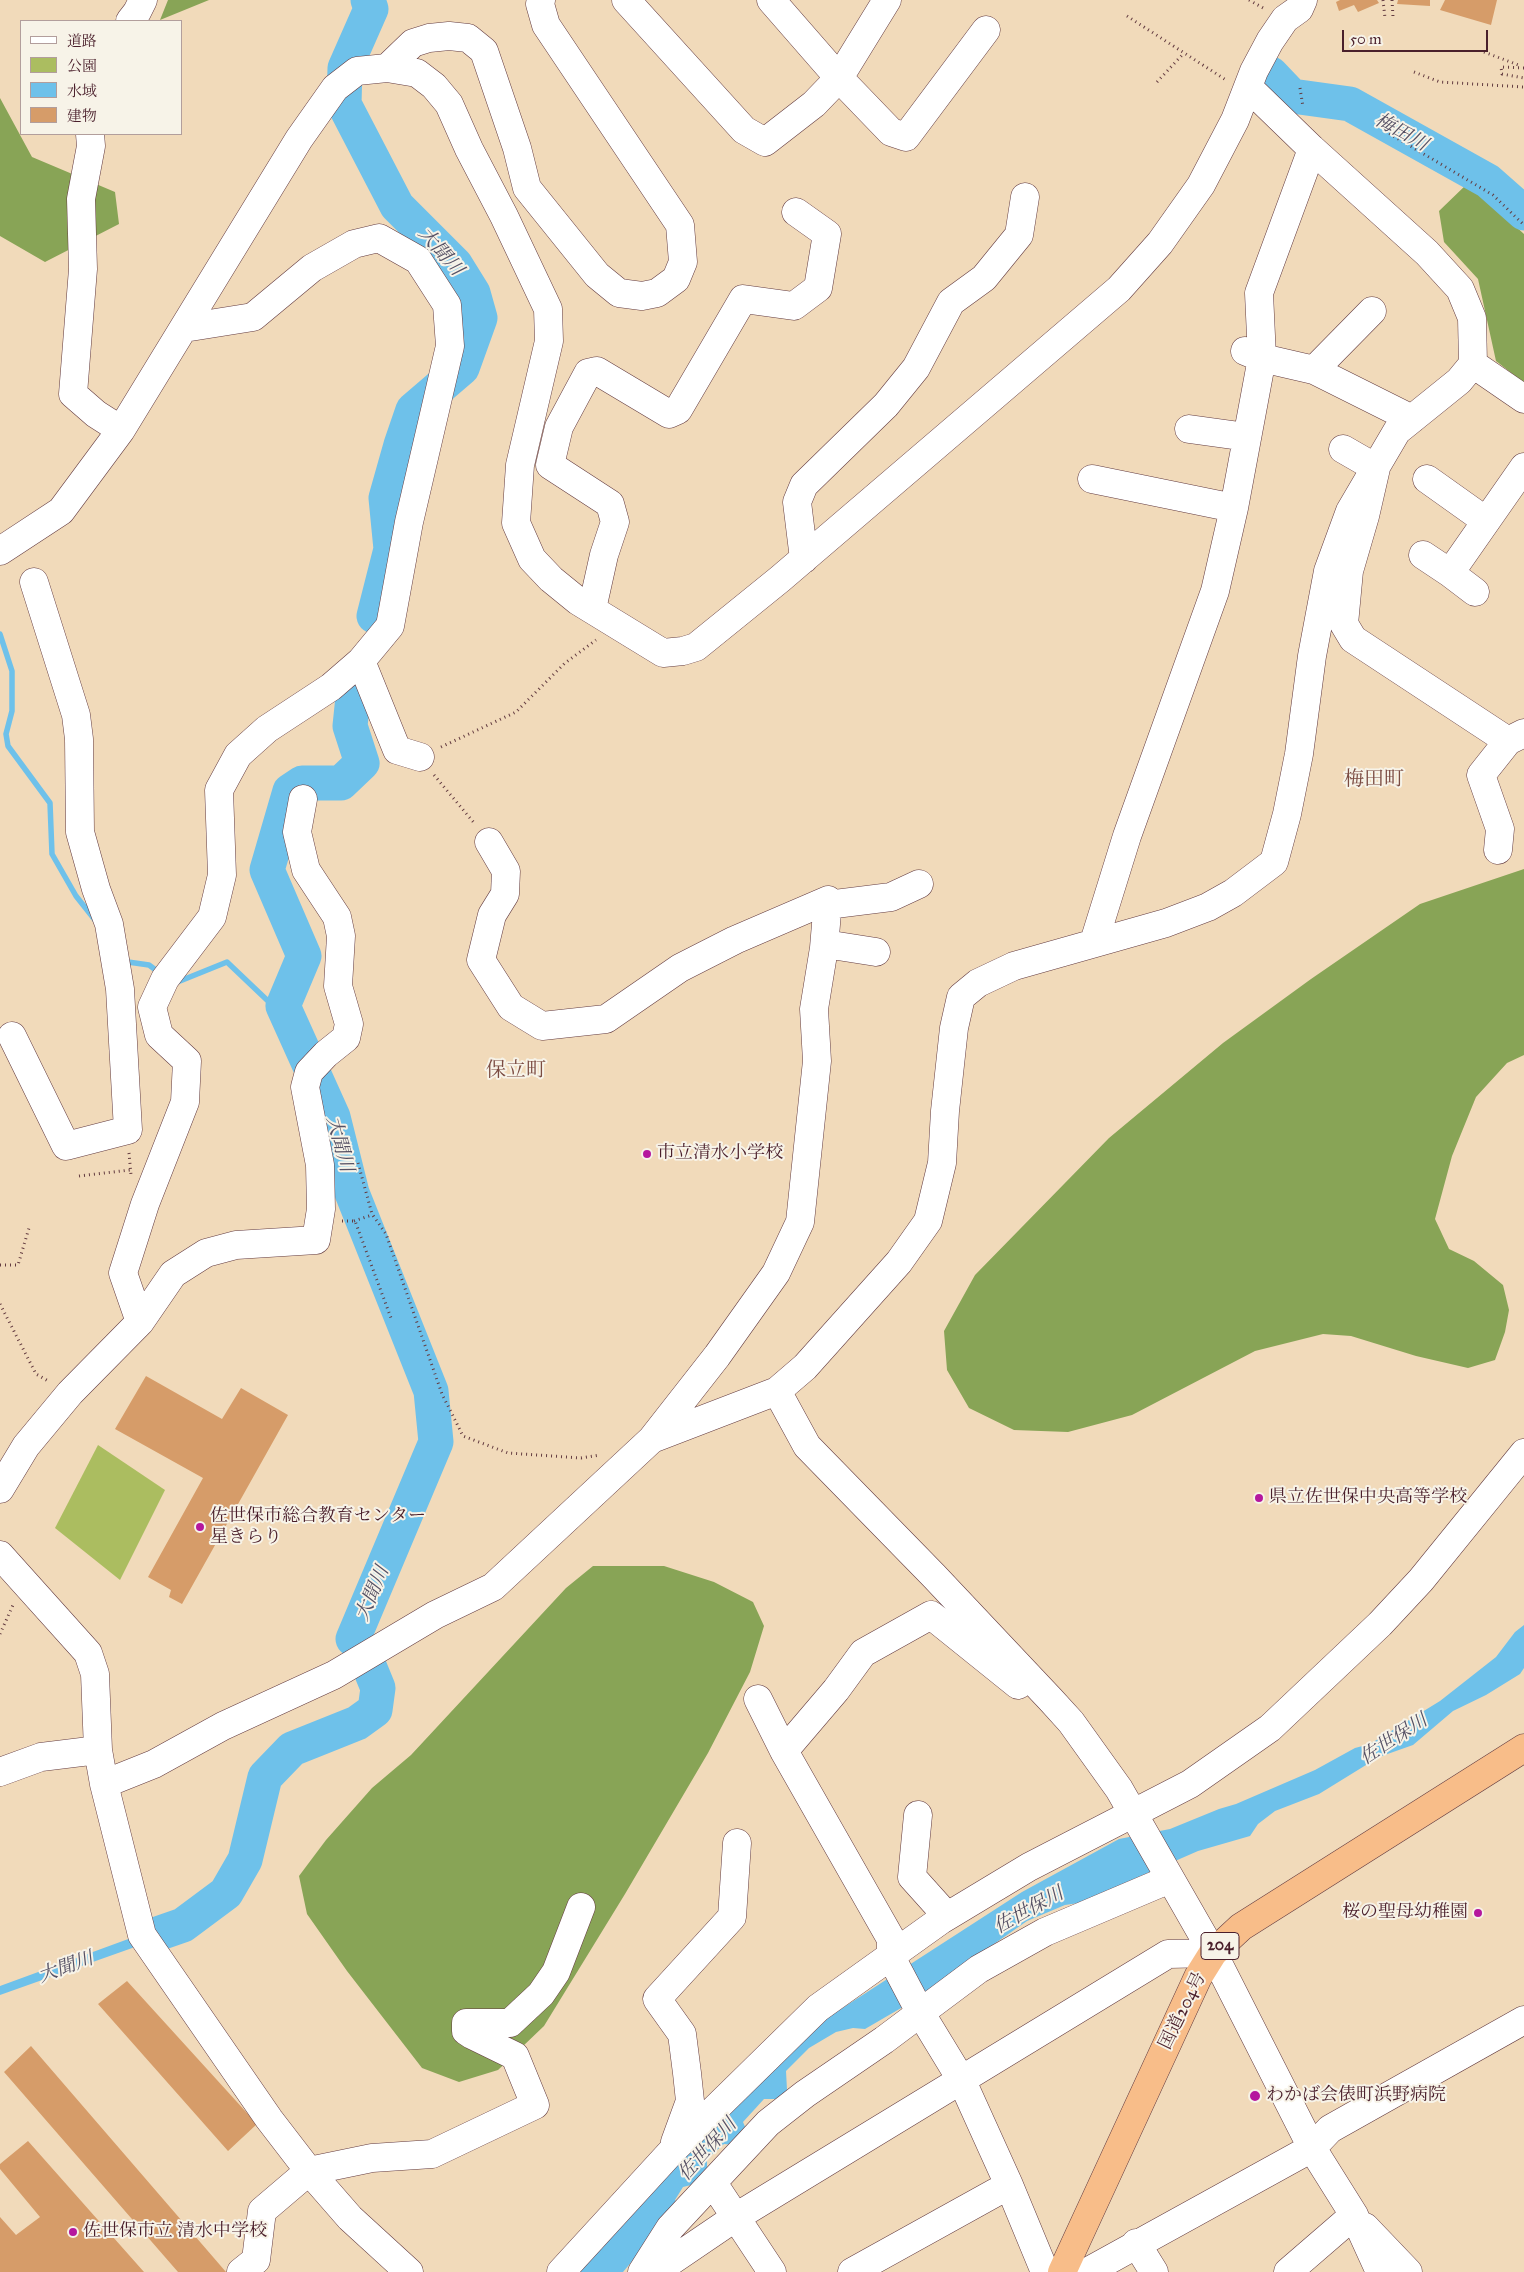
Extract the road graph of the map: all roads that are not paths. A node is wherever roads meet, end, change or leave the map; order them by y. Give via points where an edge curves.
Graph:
1 (143, 0) edge
2 (541, 0) edge
3 (626, 0) edge
4 (771, 0) edge
5 (887, 0) edge
6 (1303, 0) edge
7 (131, 20) edge
8 (986, 30) dead end
9 (387, 68) junction
10 (839, 78) junction
11 (1248, 87) junction
12 (90, 135) edge
13 (1312, 149) junction
14 (1025, 196) dead end
15 (796, 212) dead end
16 (1372, 311) dead end
17 (184, 328) junction
18 (1252, 354) junction
19 (1473, 364) junction
20 (1314, 370) junction
21 (1524, 399) edge
22 (1412, 419) junction
23 (1189, 429) dead end
24 (121, 430) junction
25 (1247, 437) junction
26 (1343, 449) dead end
27 (1376, 468) junction
28 (1092, 479) dead end
29 (1439, 480) dead end
30 (1519, 484) edge
31 (1234, 508) junction
32 (1486, 521) junction
33 (0, 551) edge
34 (1423, 555) dead end
35 (804, 559) junction
36 (1450, 573) junction
37 (34, 582) dead end
38 (1476, 592) dead end
39 (592, 621) junction
40 (362, 661) junction
41 (1516, 737) edge
42 (408, 754) road end
43 (303, 799) dead end
44 (489, 842) road end
45 (1498, 850) dead end
46 (919, 884) dead end
47 (827, 905) junction
48 (1094, 942) junction
49 (825, 944) junction
50 (876, 952) dead end
51 (12, 1036) dead end
52 (140, 1322) junction
53 (776, 1391) junction
54 (645, 1446) junction
55 (1524, 1453) edge
56 (0, 1489) edge
57 (0, 1555) edge
58 (758, 1700) dead end
59 (1051, 1700) junction
60 (1524, 1748) edge
61 (98, 1750) junction
62 (784, 1751) junction
63 (0, 1772) edge
64 (104, 1784) junction
65 (1134, 1814) junction
66 (918, 1815) dead end
67 (737, 1843) dead end
68 (1166, 1872) junction
69 (581, 1907) dead end
70 (947, 1916) junction
71 (1213, 1953) junction
72 (891, 1957) junction
73 (920, 2012) junction
74 (1524, 2020) edge
75 (962, 2081) junction
76 (1312, 2148) junction
77 (672, 2151) junction
78 (309, 2171) junction
79 (713, 2183) junction
80 (1009, 2185) junction
81 (1354, 2215) junction
82 (736, 2217) junction
83 (1136, 2243) junction
84 (241, 2272) edge
85 (408, 2272) edge
86 (561, 2272) edge
87 (642, 2272) edge
88 (655, 2272) edge
89 (772, 2272) edge
90 (852, 2272) edge
91 (1045, 2272) edge
92 (1062, 2272) edge
93 (1087, 2272) edge
94 (1154, 2272) edge
95 (1288, 2272) edge
96 (1380, 2272) edge
97 (1408, 2272) edge

1 - 7 street
2 - 9 street via 546,25 680,225 683,262 676,279 657,293 642,296 619,293 597,276 527,188 484,51 468,38 429,38 413,43
3 - 10 street via 744,130 765,142 814,104
4 - 10 street
5 - 10 street
6 - 11 street via 1299,9 1285,19 1270,41
8 - 10 street via 906,137 891,132
9 - 17 street via 357,71 336,88 299,139
9 - 39 street via 417,73 450,104 548,309 549,341 520,465 516,523 532,559
11 - 13 street
11 - 35 street via 1201,186 1160,243 1119,289
12 - 24 street via 81,199 83,269 73,394
13 - 18 street via 1259,293
13 - 19 street via 1426,253 1460,289 1472,318
14 - 35 street via 1019,235 984,278 951,302 916,368 886,405 804,485 797,502
15 - 39 street via 827,234 818,288 794,306 743,299 678,410 669,414 597,371 588,373 559,427 550,465 610,504 615,522 604,555
16 - 20 street
17 - 24 street
17 - 40 street via 253,317 312,268 354,244 380,238 418,260 447,305 450,346 409,522 390,626
18 - 20 street
18 - 25 street
19 - 21 street
19 - 22 street via 1459,381
20 - 22 street
22 - 27 street via 1396,431
23 - 25 street
24 - 33 street via 61,511
25 - 31 street
26 - 27 street
27 - 41 street via 1349,571 1344,624 1353,640
27 - 48 street via 1350,511 1328,571 1299,754 1274,862 1233,894 1208,907 1166,923
28 - 31 street
29 - 32 street
30 - 32 street
31 - 48 street via 1215,591 1127,836
32 - 36 street
34 - 36 street
35 - 39 street via 696,647 683,651 663,653
36 - 38 street
37 - 51 street via 76,715 80,832 109,924 116,963 128,1130 66,1146
40 - 42 street
40 - 52 street via 331,687 267,729 238,754 219,790 222,875 212,917 170,973 152,1007 158,1035 187,1061 185,1102 158,1169 123,1273
41 - 45 street via 1482,775 1500,829
43 - 52 street via 297,832 306,870 337,917 341,936 338,986 349,1024 346,1038 309,1072 305,1087 320,1164 321,1209 316,1240 236,1245 206,1253 173,1274
44 - 47 street via 506,871 505,894 492,915 481,960 511,1007 542,1026 606,1019 680,968 828,900
46 - 47 street via 891,897
47 - 49 street
48 - 53 street via 1014,966 978,983 960,998 954,1028 942,1163 928,1221 899,1262 805,1367
49 - 50 street
49 - 54 street via 814,1010 817,1061 800,1222 776,1273 717,1356
52 - 56 street via 70,1393 26,1446
53 - 54 street
53 - 59 street via 807,1446
54 - 64 street via 493,1587 435,1615 334,1675 223,1726 154,1764
55 - 65 street via 1421,1580 1380,1624 1270,1728 1190,1784
57 - 61 street via 88,1653 95,1674
58 - 62 street
59 - 62 street via 1014,1683 931,1614 863,1653
59 - 65 street via 1071,1722
60 - 71 highway, 国道204号 / 204 via 1241,1927
61 - 63 street via 41,1757
61 - 64 street
62 - 72 street via 891,1939
64 - 78 street via 142,1934 269,2120
65 - 68 street
65 - 70 street via 1105,1826
66 - 70 street via 912,1877
67 - 77 street via 732,1917 657,1999 682,2034 690,2101
68 - 71 street
68 - 73 street via 1045,1932 980,1969
69 - 78 street via 556,1972 541,1994 510,2023 466,2024 466,2030 472,2035 515,2056 535,2106 432,2154 372,2158
70 - 72 street
71 - 75 street via 1168,1954
71 - 76 street
71 - 92 highway, 国道204号 / 204 via 1198,1977
72 - 73 street
72 - 77 street via 818,2008
73 - 75 street
73 - 79 street via 768,2123
74 - 76 street via 1330,2129
75 - 80 street
75 - 82 street
76 - 81 street
76 - 83 street
77 - 86 street
78 - 84 street via 262,2211 256,2260
78 - 85 street via 350,2218
79 - 82 street
79 - 87 street via 670,2228
80 - 90 street
80 - 91 street
81 - 95 street
81 - 96 street
81 - 97 street
82 - 88 street
82 - 89 street
83 - 93 street
83 - 94 street

